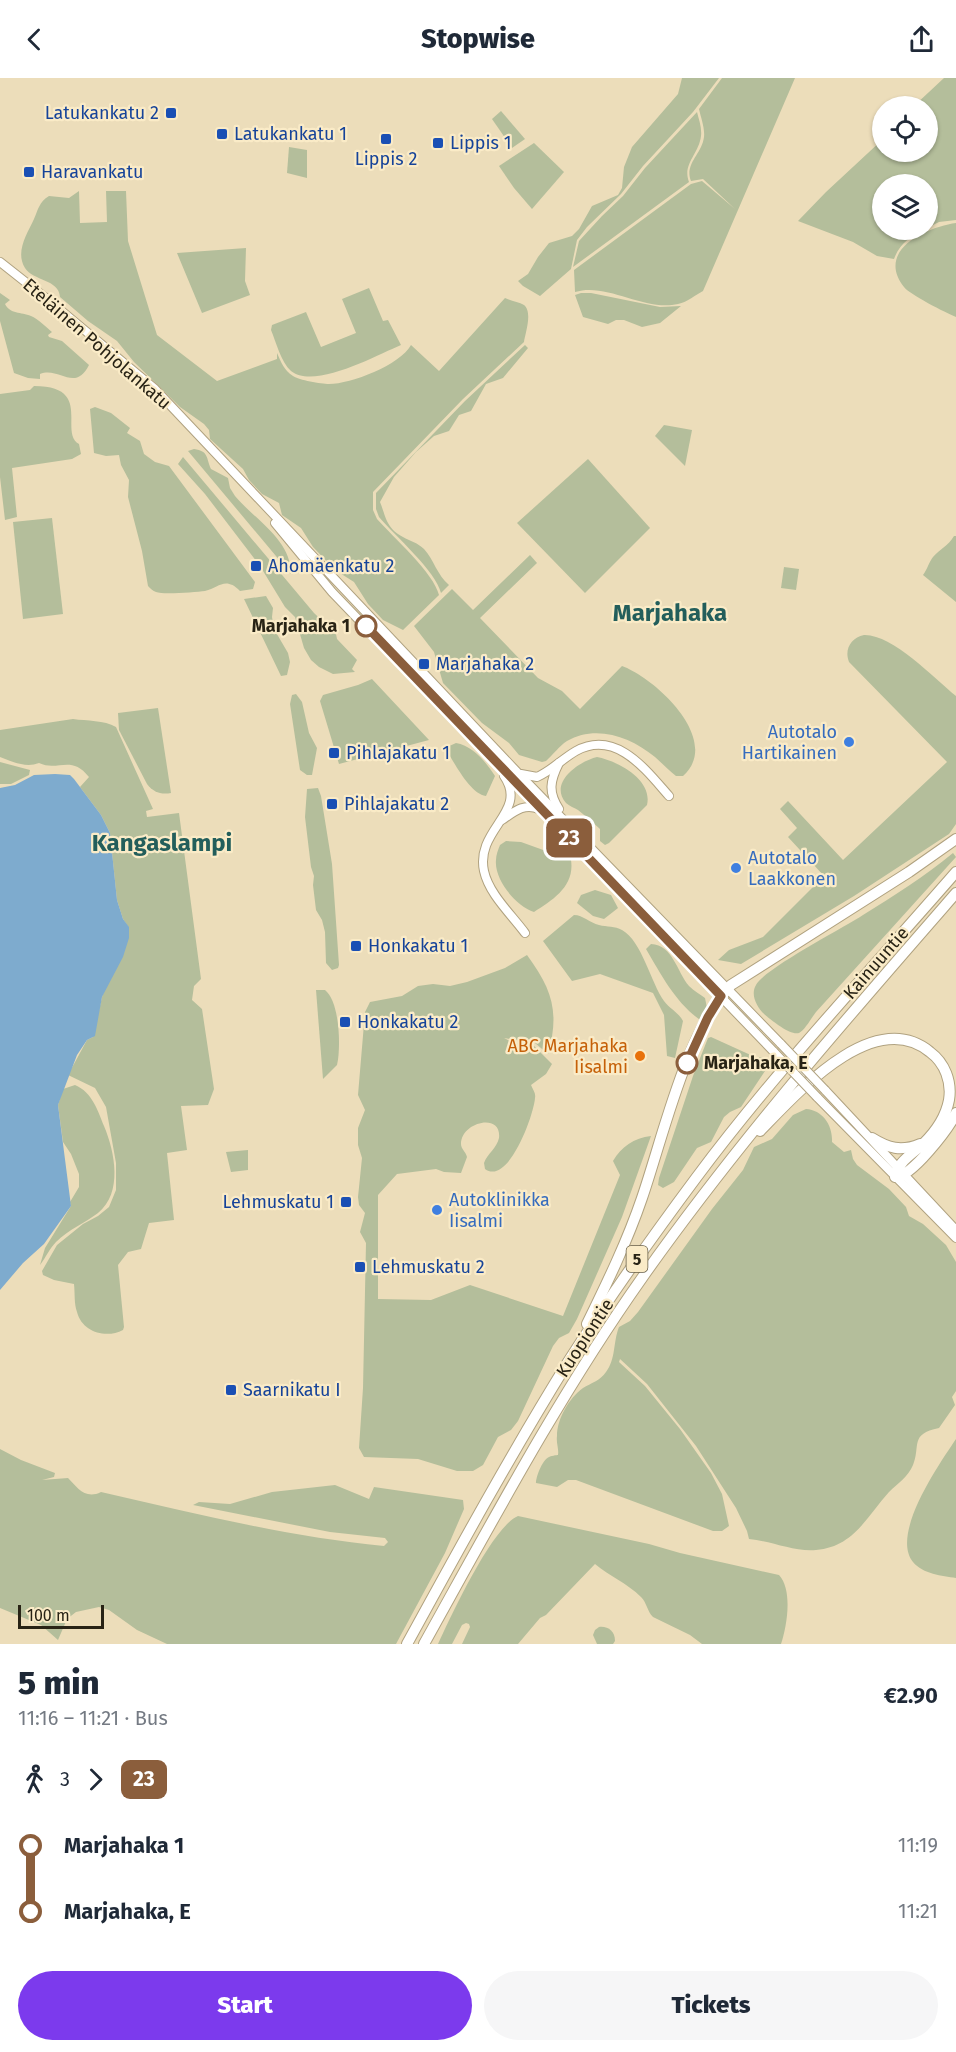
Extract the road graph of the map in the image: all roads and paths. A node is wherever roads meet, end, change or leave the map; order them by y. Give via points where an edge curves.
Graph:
1 (3, 264) edge
2 (242, 481) junction
3 (490, 756) junction
4 (559, 764) junction
5 (518, 773) junction
6 (669, 796) dead end
7 (545, 813) junction
8 (500, 822) junction
9 (569, 824) junction
10 (956, 839) edge
11 (591, 854) junction
12 (956, 872) edge
13 (956, 894) edge
14 (525, 933) dead end
15 (724, 992) junction
16 (797, 1055) joint
17 (807, 1064) joint
18 (956, 1113) edge
19 (872, 1138) junction
20 (926, 1141) junction
21 (899, 1173) junction
22 (714, 1179) junction
23 (956, 1230) edge
24 (956, 1238) edge
25 (568, 1362) junction
26 (407, 1644) edge
27 (424, 1644) edge

1 - 2 main road, Eteläinen Pohjolankatu via 154,388
2 - 3 main road, Eteläinen Pohjolankatu via 332,592
2 - 5 main road, Eteläinen Pohjolankatu
3 - 7 main road, Eteläinen Pohjolankatu
3 - 8 main road via 512,795
4 - 5 main road via 537,777
4 - 6 main road via 582,748 615,748 638,762
4 - 9 main road via 550,789
5 - 9 main road, Eteläinen Pohjolankatu
7 - 8 main road via 528,806
7 - 11 main road, Eteläinen Pohjolankatu
8 - 14 main road via 485,843 484,872 493,891
9 - 11 main road, Eteläinen Pohjolankatu
10 - 15 highway
11 - 15 main road, Eteläinen Pohjolankatu
12 - 16 highway, Kainuuntie / 5
13 - 17 highway, Kainuuntie / 5
15 - 19 main road, Eteläinen Pohjolankatu, bridge via 781,1044
15 - 21 main road, Eteläinen Pohjolankatu, bridge via 817,1097
15 - 25 highway via 687,1063 624,1247
16 - 25 highway, Kuopiontie / 5 via 697,1176
17 - 22 highway, Kuopiontie / 5
18 - 21 highway via 938,1141
19 - 20 highway via 893,1149 914,1147
19 - 21 main road, Eteläinen Pohjolankatu
20 - 21 highway
20 - 22 highway via 946,1110 950,1091 946,1072 933,1054 914,1041 886,1039 851,1052 822,1072
21 - 23 main road, Eteläinen Pohjolankatu
21 - 24 main road, Eteläinen Pohjolankatu
22 - 27 highway, Kuopiontie / 5 via 590,1356 498,1509
25 - 26 highway, Kuopiontie / 5

